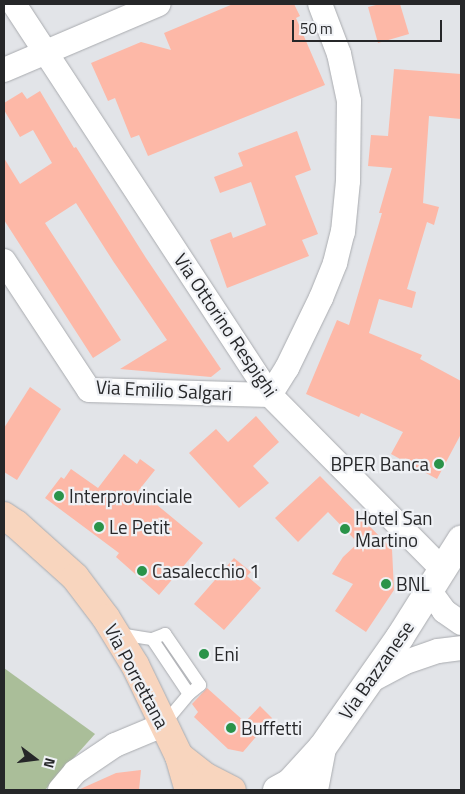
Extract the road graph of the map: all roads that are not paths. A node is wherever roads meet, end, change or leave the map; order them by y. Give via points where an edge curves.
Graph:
1 (14, 4) edge
2 (159, 4) edge
3 (320, 4) edge
4 (45, 52) junction
5 (4, 70) edge
6 (4, 261) edge
7 (270, 395) junction
8 (4, 516) edge
9 (461, 540) edge
10 (436, 580) junction
11 (461, 623) edge
12 (117, 634) junction
13 (461, 648) edge
14 (368, 682) junction
15 (163, 725) junction
16 (322, 748) junction
17 (179, 756) junction
18 (60, 790) edge
19 (189, 790) edge
20 (232, 790) edge
21 (277, 790) edge
22 (314, 790) edge

1 - 4 street, Via Ottorino Respighi
2 - 4 street
3 - 7 street via 339,54 349,101 348,181 343,232 321,298
4 - 5 street
4 - 7 street, Via Ottorino Respighi
6 - 7 street, Via Emilio Salgari via 89,390
7 - 10 street, Via Ottorino Respighi
8 - 12 main road, Via Porrettana via 74,577
9 - 10 main road, Via Bazzanese
10 - 11 street, Via Ottorino Respighi via 444,611
10 - 14 main road, Via Bazzanese
12 - 15 main road, Via Porrettana
12 - 15 lane via 152,639 189,694
13 - 14 street via 438,651 403,663
14 - 16 main road, Via Bazzanese
15 - 17 main road, Via Porrettana
15 - 18 street via 115,746 75,772
16 - 21 main road, Via Bazzanese via 290,783
16 - 22 main road, Via Bazzanese
17 - 19 main road, Via Porrettana
17 - 20 main road, Via Porrettana via 206,777

